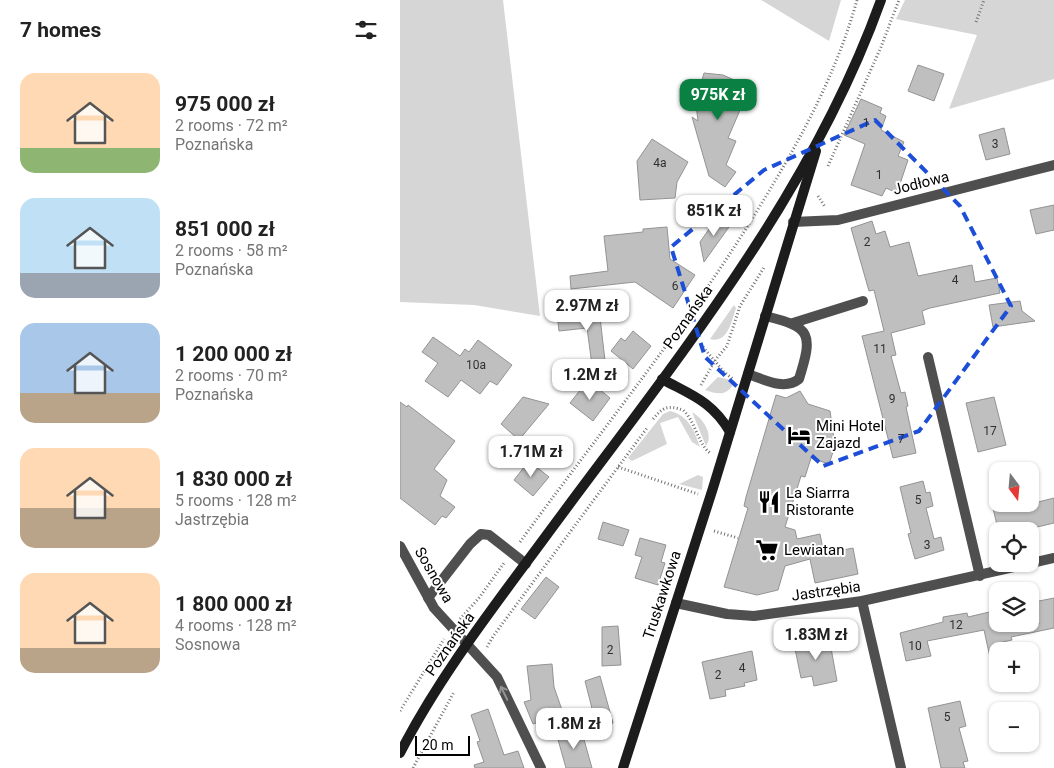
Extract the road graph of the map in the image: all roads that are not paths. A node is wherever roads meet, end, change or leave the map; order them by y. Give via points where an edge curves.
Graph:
1 (882, 0) edge
2 (822, 132) junction
3 (1054, 165) edge
4 (793, 222) junction
5 (863, 301) dead end
6 (765, 316) junction
7 (793, 323) junction
8 (928, 357) dead end
9 (748, 374) junction
10 (662, 379) junction
11 (730, 432) junction
12 (400, 546) edge
13 (1054, 558) edge
14 (526, 564) junction
15 (980, 576) junction
16 (428, 598) junction
17 (862, 601) junction
18 (676, 604) junction
19 (466, 644) junction
20 (400, 753) edge
21 (541, 768) edge
22 (623, 768) edge
23 (901, 768) edge

1 - 2 street, Poznańska
2 - 4 street, Truskawkowa
2 - 10 street, Poznańska via 748,257
3 - 4 street, Jodłowa via 838,220
4 - 6 street, Truskawkowa
5 - 7 street
6 - 7 street
6 - 9 street, Truskawkowa
7 - 9 street via 800,327 806,342 807,352 799,379 789,385
8 - 15 street
9 - 11 street, Truskawkowa
10 - 11 street via 716,410
10 - 14 street, Poznańska
11 - 18 street, Truskawkowa
12 - 16 street, Sosnowa
13 - 15 street, Jastrzębia
14 - 16 street via 489,535 480,534
14 - 19 street, Poznańska
15 - 17 street, Jastrzębia
16 - 19 street, Sosnowa
17 - 18 street, Jastrzębia via 754,616
17 - 23 street
18 - 22 street, Truskawkowa
19 - 20 street, Poznańska
21 -> 19 street, Sosnowa via 497,677

